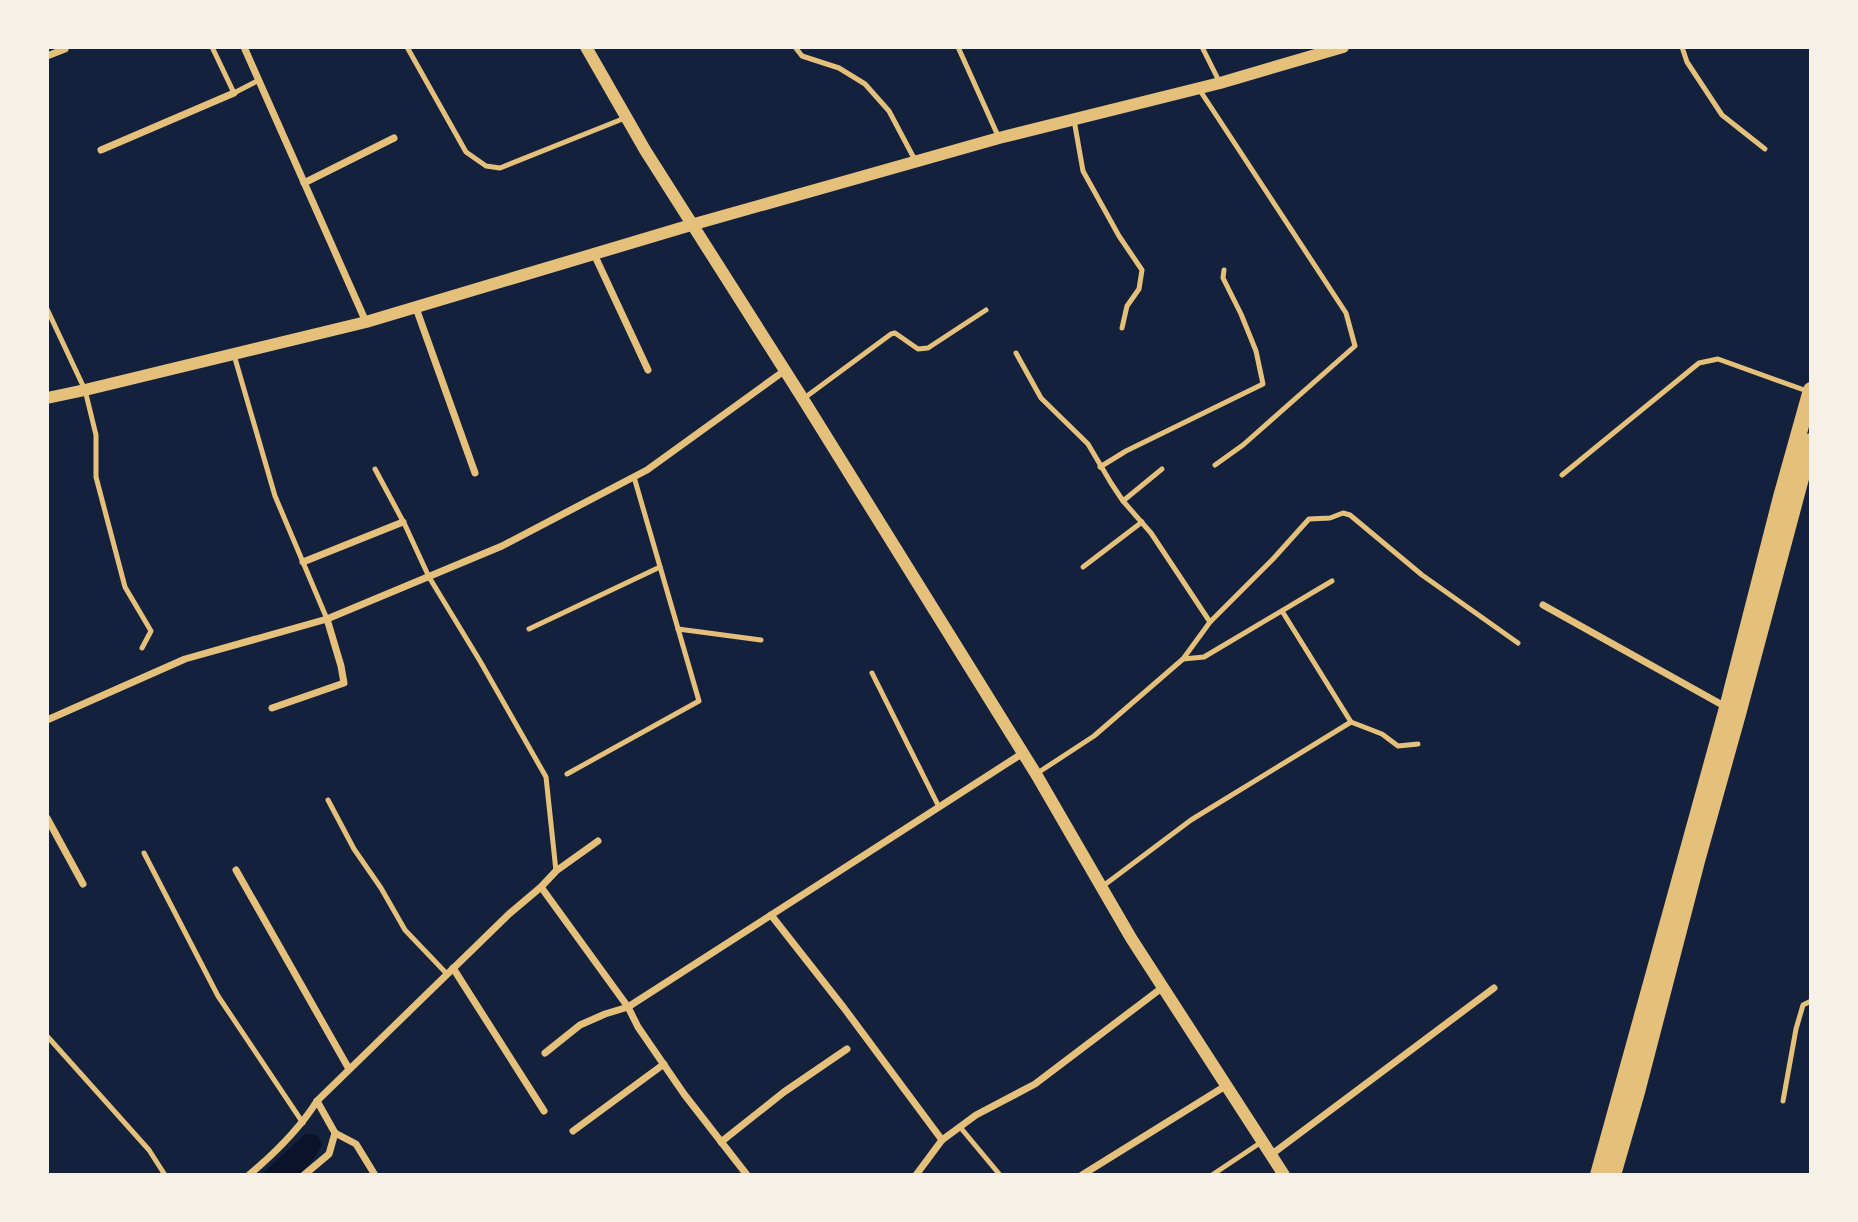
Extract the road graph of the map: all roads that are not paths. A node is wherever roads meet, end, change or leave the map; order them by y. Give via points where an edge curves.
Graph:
1 (212, 47) edge
2 (244, 47) edge
3 (407, 47) edge
4 (586, 47) edge
5 (795, 47) edge
6 (958, 47) edge
7 (1202, 47) edge
8 (1343, 47) edge
9 (1682, 47) edge
10 (67, 48) edge
11 (47, 56) edge
12 (259, 80) junction
13 (1220, 83) junction
14 (1199, 89) junction
15 (234, 93) junction
16 (625, 118) junction
17 (1074, 120) junction
18 (394, 138) dead end
19 (999, 138) junction
20 (1765, 149) dead end
21 (101, 150) dead end
22 (916, 162) junction
23 (304, 183) junction
24 (691, 225) junction
25 (594, 254) junction
26 (1224, 270) dead end
27 (416, 308) junction
28 (47, 309) edge
29 (986, 310) dead end
30 (366, 323) junction
31 (1122, 328) dead end
32 (1016, 353) dead end
33 (234, 355) junction
34 (648, 370) dead end
35 (784, 371) junction
36 (85, 390) junction
37 (1810, 391) edge
38 (47, 398) edge
39 (803, 399) junction
40 (1811, 441) edge
41 (1215, 465) dead end
42 (1100, 467) junction
43 (374, 469) dead end
44 (1162, 469) dead end
45 (475, 472) dead end
46 (1562, 475) dead end
47 (634, 477) junction
48 (1123, 501) junction
49 (402, 522) junction
50 (1142, 522) junction
51 (303, 562) junction
52 (660, 566) junction
53 (1083, 568) dead end
54 (429, 577) junction
55 (1332, 581) dead end
56 (1543, 605) dead end
57 (1282, 611) junction
58 (327, 619) junction
59 (1210, 622) junction
60 (529, 629) dead end
61 (678, 629) junction
62 (761, 640) dead end
63 (1518, 643) dead end
64 (142, 649) dead end
65 (1183, 659) junction
66 (872, 673) dead end
67 (272, 708) dead end
68 (1727, 708) junction
69 (47, 720) edge
70 (1351, 722) junction
71 (1418, 744) dead end
72 (1023, 753) junction
73 (567, 774) dead end
74 (1036, 774) junction
75 (328, 800) dead end
76 (939, 807) junction
77 (48, 821) edge
78 (598, 841) dead end
79 (144, 853) dead end
80 (236, 870) dead end
81 (556, 871) junction
82 (83, 884) dead end
83 (541, 887) junction
84 (1101, 887) junction
85 (771, 915) junction
86 (453, 968) junction
87 (447, 974) junction
88 (1164, 986) junction
89 (1494, 988) dead end
90 (1811, 1001) edge
91 (628, 1007) junction
92 (47, 1036) edge
93 (847, 1049) dead end
94 (544, 1054) dead end
95 (664, 1064) junction
96 (349, 1069) junction
97 (1227, 1085) junction
98 (317, 1101) junction
99 (1783, 1101) dead end
100 (544, 1111) dead end
101 (303, 1123) junction
102 (960, 1127) junction
103 (573, 1131) dead end
104 (335, 1133) junction
105 (942, 1140) junction
106 (721, 1142) junction
107 (1263, 1142) junction
108 (1272, 1154) junction
109 (165, 1175) edge
110 (249, 1175) edge
111 (304, 1175) edge
112 (375, 1175) edge
113 (747, 1175) edge
114 (916, 1175) edge
115 (1000, 1175) edge
116 (1082, 1175) edge
117 (1212, 1175) edge
118 (1284, 1175) edge
119 (1598, 1175) edge
120 (1613, 1175) edge

1 - 15 lane
2 - 12 street
3 - 16 lane via 466,152 486,166 500,167
4 - 16 street
5 - 22 lane via 802,56 839,68 864,84 889,111
6 - 19 lane
7 - 13 lane
8 - 13 street
9 - 20 lane via 1721,115
10 - 11 street
12 - 15 lane
12 - 23 street
13 - 14 street
14 - 17 street
14 - 41 lane via 1346,313 1355,346
15 - 21 street
16 - 24 street
17 - 19 street
17 - 31 lane via 1083,170 1142,270
18 - 23 street
19 - 22 street
22 - 24 street
23 - 30 street
24 - 25 street
24 - 35 street
25 - 27 street
25 - 34 street
26 - 42 lane via 1223,278 1256,351 1263,384
27 - 30 street
27 - 45 street
28 - 36 lane
29 - 39 lane via 928,348 918,349 895,332
30 - 33 street
32 - 42 lane via 1041,398 1088,444
33 - 36 street
33 - 51 lane via 275,496
35 - 39 street
35 - 47 street
36 - 38 street
36 - 64 lane via 96,435 96,477 125,587 151,631
37 - 46 lane via 1718,359 1699,363
37 - 68 main road
39 - 72 street
40 - 120 main road
42 - 48 lane
43 - 49 lane
44 - 48 lane
47 - 52 lane
47 - 54 street via 502,547
48 - 50 lane
49 - 51 street
49 - 54 lane
50 - 53 lane
50 - 59 lane
51 - 58 lane
52 - 60 lane
52 - 61 lane
54 - 58 street
54 - 81 lane via 546,776
55 - 57 lane
56 - 68 street
57 - 65 lane via 1204,657
57 - 70 lane
58 - 67 street via 344,683
58 - 69 street via 185,659
59 - 63 lane via 1309,519 1343,513
59 - 65 lane
61 - 62 lane
61 - 73 lane via 699,701
65 - 74 lane via 1094,736
66 - 76 lane
68 - 119 main road
70 - 71 lane via 1398,746
70 - 84 lane via 1191,820
72 - 74 street
72 - 76 street
74 - 84 street
75 - 87 lane via 405,930
76 - 85 street
77 - 82 street
78 - 81 street
79 - 101 lane via 218,996
80 - 96 street
81 - 83 street
83 - 86 street
83 - 91 street
84 - 88 street
85 - 91 street
85 - 105 street
86 - 87 street
86 - 100 street
87 - 96 street
88 - 97 street
88 - 102 street via 1035,1083
89 - 108 street
90 - 99 lane via 1803,1005 1796,1028
91 - 94 street via 580,1025
91 - 95 street
92 - 109 lane via 149,1150
93 - 106 street
95 - 103 street
95 - 106 street
96 - 98 street
97 - 107 street
97 - 116 street
98 - 101 street
98 - 104 street
101 - 110 street
102 - 105 street
102 - 115 lane
104 - 111 street via 329,1154
104 - 112 street via 356,1144
105 - 114 street
106 - 113 street
107 - 108 street
107 - 117 lane
108 - 118 street

